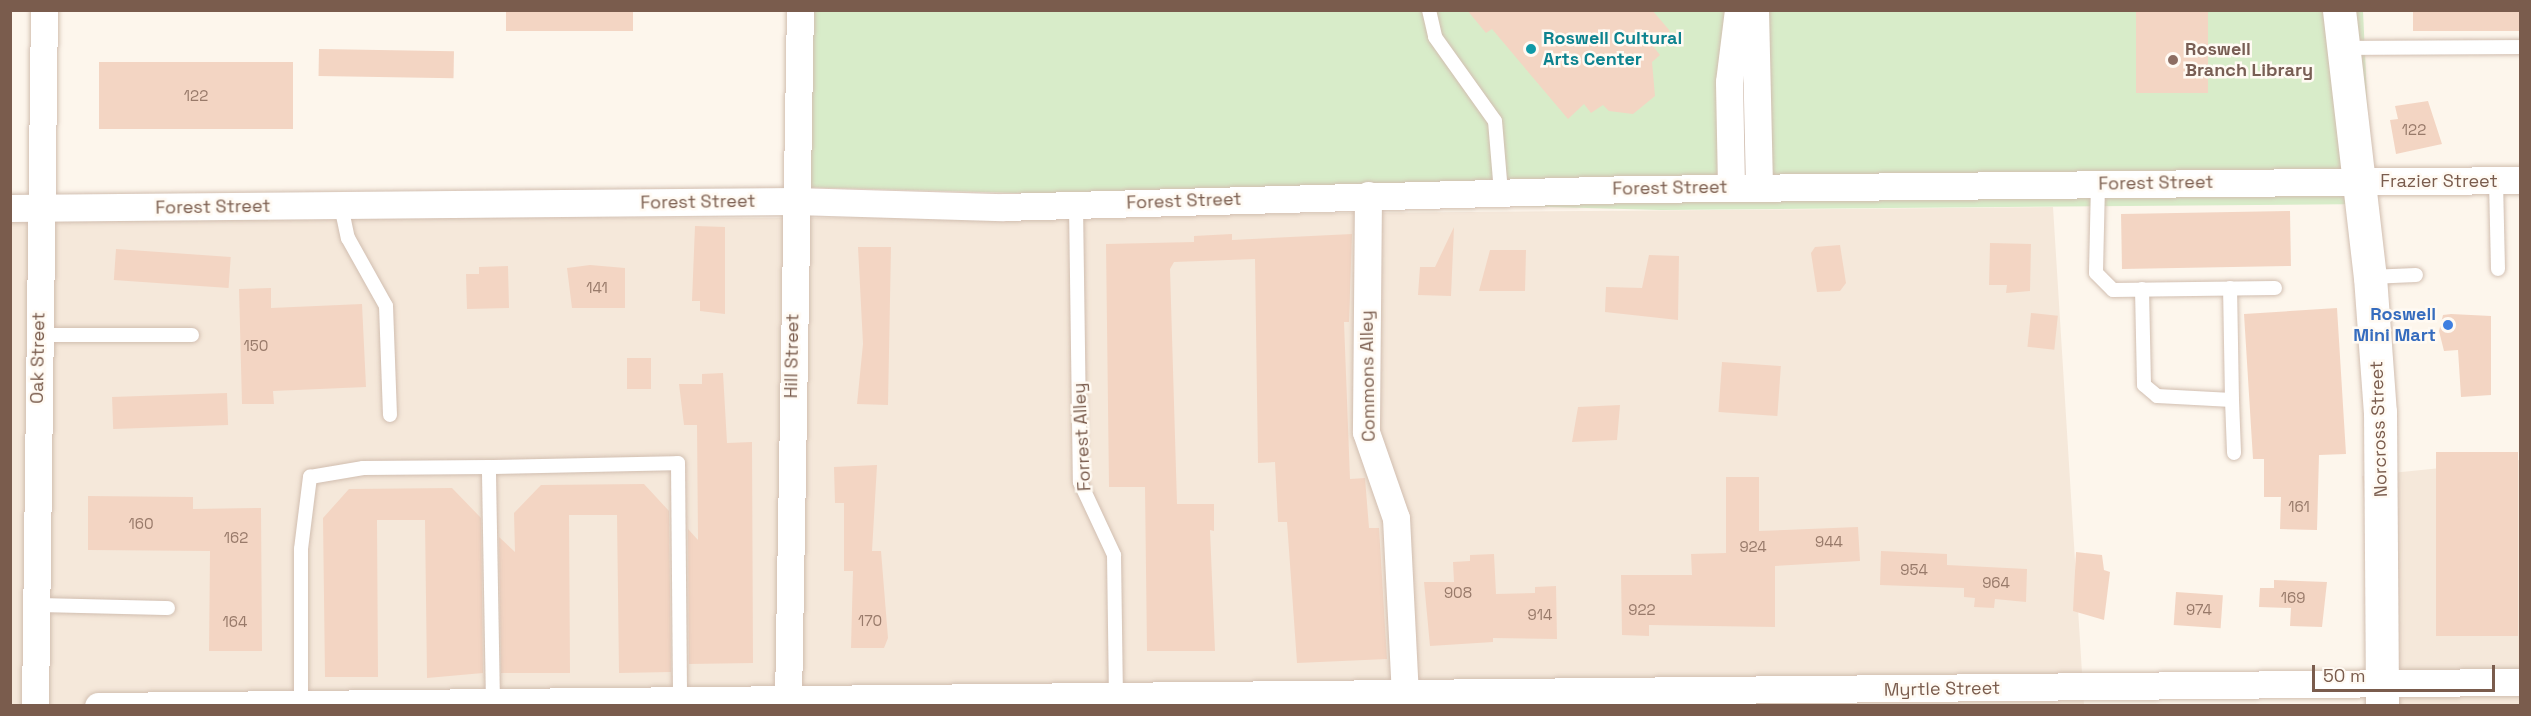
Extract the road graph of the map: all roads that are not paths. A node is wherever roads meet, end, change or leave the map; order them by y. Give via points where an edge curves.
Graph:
1 (44, 10) edge
2 (800, 10) edge
3 (1429, 10) edge
4 (1738, 10) edge
5 (1755, 10) edge
6 (2338, 10) edge
7 (2520, 46) edge
8 (2342, 48) junction
9 (2358, 181) junction
10 (2508, 181) edge
11 (2098, 184) junction
12 (1759, 187) junction
13 (1731, 188) junction
14 (1501, 192) junction
15 (1368, 195) junction
16 (795, 201) junction
17 (1076, 205) junction
18 (341, 206) junction
19 (10, 208) edge
20 (40, 209) junction
21 (2498, 269) dead end
22 (2416, 275) dead end
23 (2370, 277) junction
24 (2230, 288) junction
25 (2275, 288) dead end
26 (2142, 289) junction
27 (38, 335) junction
28 (192, 335) dead end
29 (2232, 400) junction
30 (390, 415) dead end
31 (2234, 453) dead end
32 (489, 466) junction
33 (36, 605) junction
34 (168, 608) dead end
35 (2520, 682) edge
36 (1405, 694) junction
37 (2382, 694) edge
38 (2093, 697) edge
39 (1116, 698) junction
40 (1310, 700) edge
41 (788, 701) junction
42 (680, 702) junction
43 (493, 703) junction
44 (301, 704) junction
45 (541, 704) edge
46 (35, 705) edge
47 (98, 705) edge

1 - 20 street, Oak Street
2 - 16 street, Hill Street
3 - 14 lane via 1435,37 1495,121
4 - 13 street via 1729,82
5 - 12 street
6 - 8 street, Norcross Street
7 - 8 lane
8 - 9 street, Norcross Street
9 - 10 street, Frazier Street
9 - 11 street, Forest Street
9 - 23 street, Norcross Street
10 - 21 lane
11 - 12 street, Forest Street
11 - 26 lane via 2096,273 2113,290
12 - 13 street, Forest Street
13 - 14 street, Forest Street
14 - 15 street, Forest Street
15 - 17 street, Forest Street
15 - 36 street, Commons Alley via 1366,432 1396,518
16 - 17 street, Forest Street
16 - 18 street, Forest Street
16 - 41 street, Hill Street
17 - 39 lane, Forrest Alley via 1080,482 1114,555
18 - 20 street, Forest Street
18 - 30 lane via 348,238 386,306
19 - 20 street, Forest Street
20 - 27 street, Oak Street
22 - 23 lane
23 - 37 street, Norcross Street via 2382,465
24 - 25 lane
24 - 26 lane
24 - 29 lane
26 - 29 lane via 2144,385 2157,396
27 - 28 lane
27 - 33 street, Oak Street
29 - 31 lane
32 - 42 lane via 678,463
32 - 43 lane
32 - 44 lane via 363,468 310,477 301,549
33 - 34 lane
33 - 46 street, Oak Street
35 - 37 street, Myrtle Street
36 - 38 street, Myrtle Street
36 - 40 street, Myrtle Street
37 - 38 street, Myrtle Street
39 - 40 street, Myrtle Street
39 - 41 street, Myrtle Street
41 - 42 street, Myrtle Street
42 - 45 street, Myrtle Street
43 - 44 street, Myrtle Street
43 - 45 street, Myrtle Street
44 - 47 street, Myrtle Street

